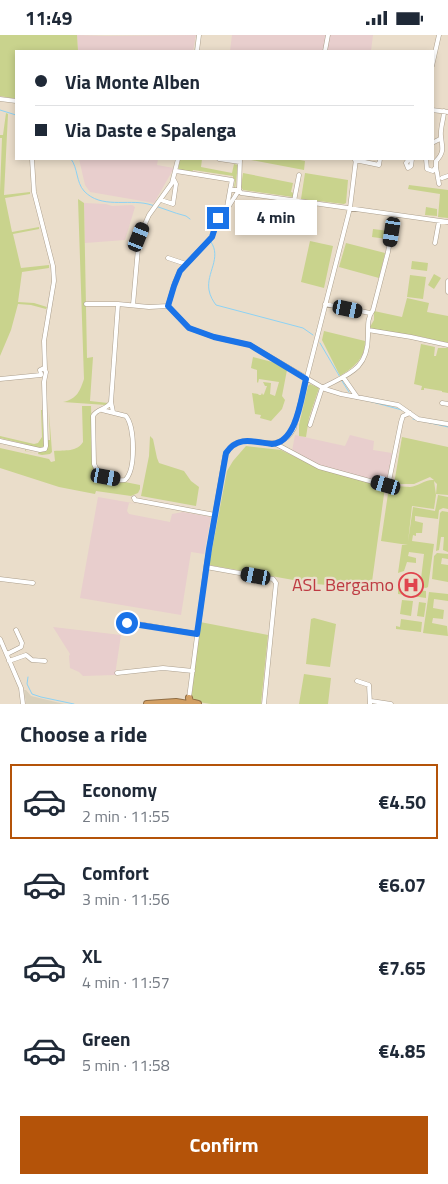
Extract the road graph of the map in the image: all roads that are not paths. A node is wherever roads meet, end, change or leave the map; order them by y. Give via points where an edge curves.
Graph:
1 (199, 35) edge
2 (328, 35) edge
3 (439, 35) edge
4 (197, 50) edge
5 (325, 50) edge
6 (434, 57) edge
7 (0, 99) edge
8 (15, 101) edge
9 (446, 111) edge
10 (441, 137) junction
11 (434, 142) edge
12 (32, 160) edge
13 (178, 160) edge
14 (356, 160) edge
15 (360, 160) edge
16 (380, 160) edge
17 (426, 160) edge
18 (240, 161) edge
19 (436, 167) junction
20 (176, 171) junction
21 (298, 175) dead end
22 (448, 176) edge
23 (442, 178) dead end
24 (174, 179) junction
25 (439, 184) dead end
26 (230, 190) junction
27 (239, 190) junction
28 (161, 200) junction
29 (294, 201) junction
30 (350, 208) junction
31 (227, 209) junction
32 (394, 215) junction
33 (438, 221) junction
34 (448, 222) edge
35 (435, 243) dead end
36 (168, 258) dead end
37 (186, 264) junction
38 (448, 281) edge
39 (448, 292) edge
40 (86, 304) dead end
41 (118, 304) junction
42 (325, 304) junction
43 (133, 305) junction
44 (168, 306) junction
45 (370, 313) junction
46 (368, 330) junction
47 (448, 345) edge
48 (42, 372) junction
49 (341, 378) junction
50 (0, 379) edge
51 (306, 379) junction
52 (322, 387) junction
53 (357, 397) junction
54 (111, 402) junction
55 (442, 403) dead end
56 (448, 404) edge
57 (102, 410) junction
58 (113, 412) junction
59 (410, 413) junction
60 (448, 424) edge
61 (310, 425) dead end
62 (0, 441) edge
63 (276, 444) junction
64 (134, 498) dead end
65 (215, 515) junction
66 (206, 567) junction
67 (0, 579) edge
68 (33, 583) dead end
69 (127, 623) dead end
70 (16, 630) dead end
71 (197, 634) junction
72 (0, 639) edge
73 (7, 654) junction
74 (10, 661) junction
75 (45, 661) dead end
76 (192, 671) junction
77 (117, 673) dead end
78 (357, 681) dead end
79 (189, 701) edge
80 (371, 702) edge
81 (23, 704) edge
82 (147, 704) edge
83 (198, 704) edge
84 (264, 704) edge
85 (391, 704) edge

1 - 4 street
2 - 5 street
3 - 6 street
7 - 8 street
9 - 10 street
10 - 11 street
10 - 19 street via 442,157 436,161
12 - 48 street via 34,192 54,281
13 - 20 street
14 - 30 street
15 - 16 street via 378,165
17 - 19 street via 428,171
18 - 27 street
19 - 25 street
20 - 24 street
20 - 26 street via 232,180
21 - 29 street
22 - 23 street
24 - 28 street
24 - 28 street via 172,204
26 - 27 street
26 - 31 street
27 - 29 street via 241,193
27 - 31 street
28 - 43 street via 149,215 139,237
29 - 30 street
30 - 32 street
30 - 42 street
31 - 37 street via 218,218 212,237
32 - 33 street
32 - 45 street via 388,252
33 - 34 street
33 - 35 street
36 - 37 street
37 - 44 street via 175,282
38 - 39 street
40 - 41 street
41 - 43 street
41 - 54 street
42 - 45 street
42 - 51 street
43 - 44 street
44 - 51 street via 189,328 250,345
45 - 46 street
46 - 47 street
46 - 49 street via 364,360
48 - 50 street
48 - 62 street via 45,449
49 - 52 street
49 - 53 street
51 - 52 street
51 - 63 street via 292,431
52 - 53 street
52 - 61 street
53 - 59 street via 398,405
54 - 57 street
54 - 58 street
55 - 56 street
57 - 58 street
57 - 58 street via 93,416 95,466 106,477 125,480 130,475 131,429 128,418
59 - 60 street via 418,419
59 - 63 street via 403,416 401,422 388,486 319,467
63 - 65 street via 244,440 228,450
64 - 65 street
65 - 66 street
66 - 71 street
66 - 84 street via 275,581
67 - 68 street
69 - 71 street
70 - 73 street via 21,647
71 - 76 street
72 - 73 street
73 - 74 street
74 - 75 street via 26,655 32,660
74 - 81 street via 21,688
76 - 77 street via 163,668
76 - 79 street
78 - 80 street via 369,685
79 - 82 highway
79 - 83 highway
80 - 85 street

